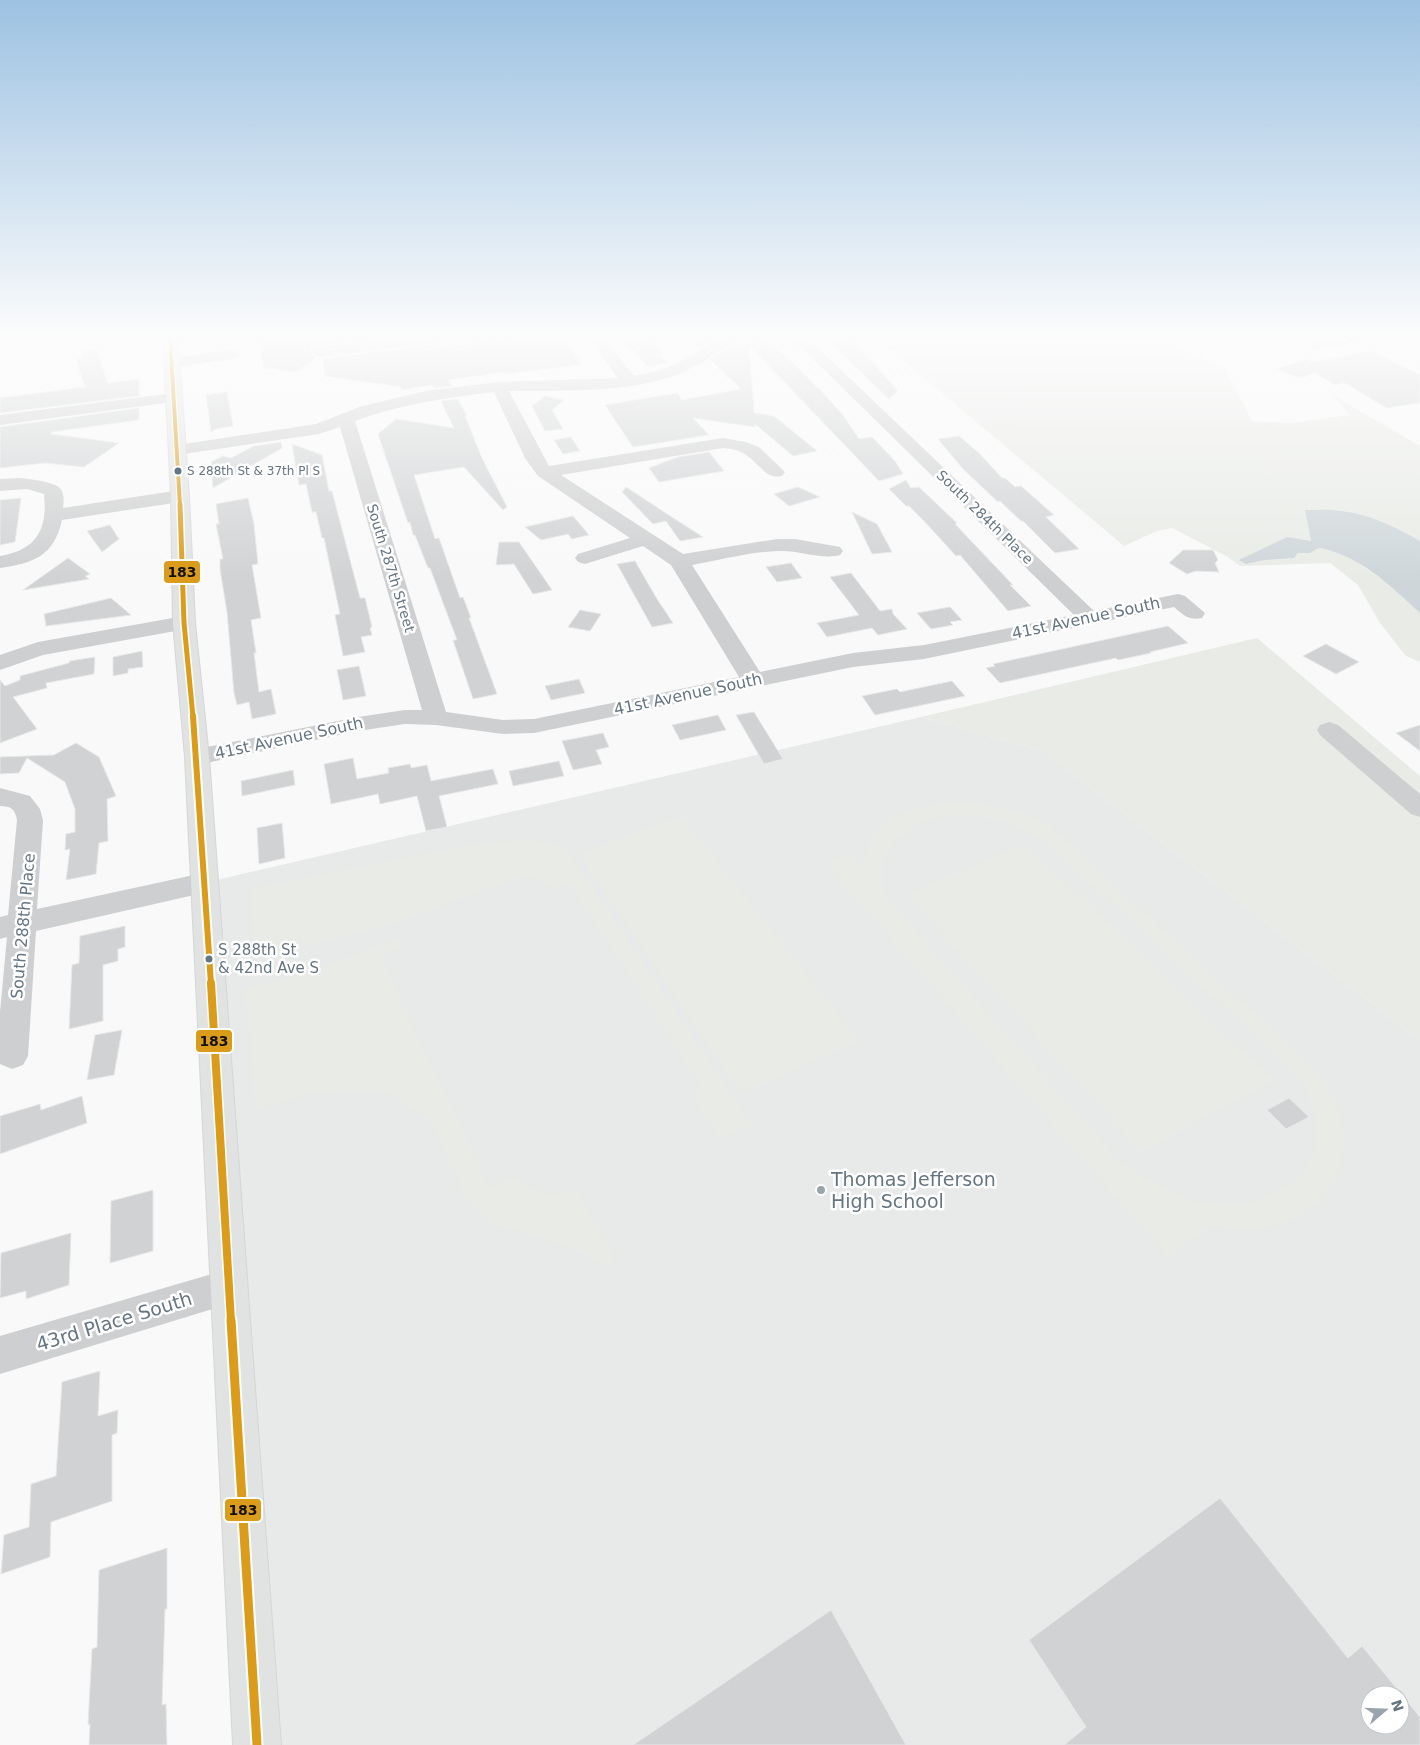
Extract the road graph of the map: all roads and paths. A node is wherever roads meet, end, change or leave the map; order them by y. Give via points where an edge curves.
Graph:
1 (175, 418) edge
2 (514, 418) edge
3 (883, 418) edge
4 (346, 419) joint
5 (177, 450) junction
6 (544, 472) junction
7 (776, 472) dead end
8 (0, 485) edge
9 (180, 496) junction
10 (54, 515) junction
11 (646, 539) junction
12 (833, 551) dead end
13 (585, 558) dead end
14 (679, 561) junction
15 (0, 562) edge
16 (1186, 606) dead end
17 (1088, 617) junction
18 (184, 623) junction
19 (0, 663) edge
20 (753, 680) junction
21 (436, 718) junction
22 (1329, 730) dead end
23 (197, 757) junction
24 (10, 798) edge
25 (1420, 808) edge
26 (203, 883) junction
27 (12, 925) edge
28 (12, 1056) dead end
29 (229, 1287) junction
30 (0, 1356) edge
31 (257, 1745) edge

1 - 5 main road
2 - 6 street
3 - 17 street, South 284th Place
4 - 5 street via 304,432
4 - 21 street, South 287th Street
5 - 9 main road
6 - 7 street via 737,444 754,451
6 - 11 street
8 - 10 street via 26,483 53,490
9 - 10 street
9 - 18 main road
10 - 15 street via 49,536 34,554
11 - 13 street
11 - 14 street
12 - 14 street via 777,545
14 - 20 street
16 - 17 street, 41st Avenue South
17 - 20 street, 41st Avenue South via 924,652 853,660
18 - 19 street via 38,649
18 - 23 main road
20 - 21 street, 41st Avenue South via 534,726 503,727
21 - 23 street, 41st Avenue South via 386,719
22 - 25 street
23 - 26 main road
24 - 27 street, South 288th Place via 25,804 30,820
26 - 27 street
26 - 29 main road
27 - 28 street, South 288th Place
29 - 30 street, 43rd Place South
29 - 31 main road

